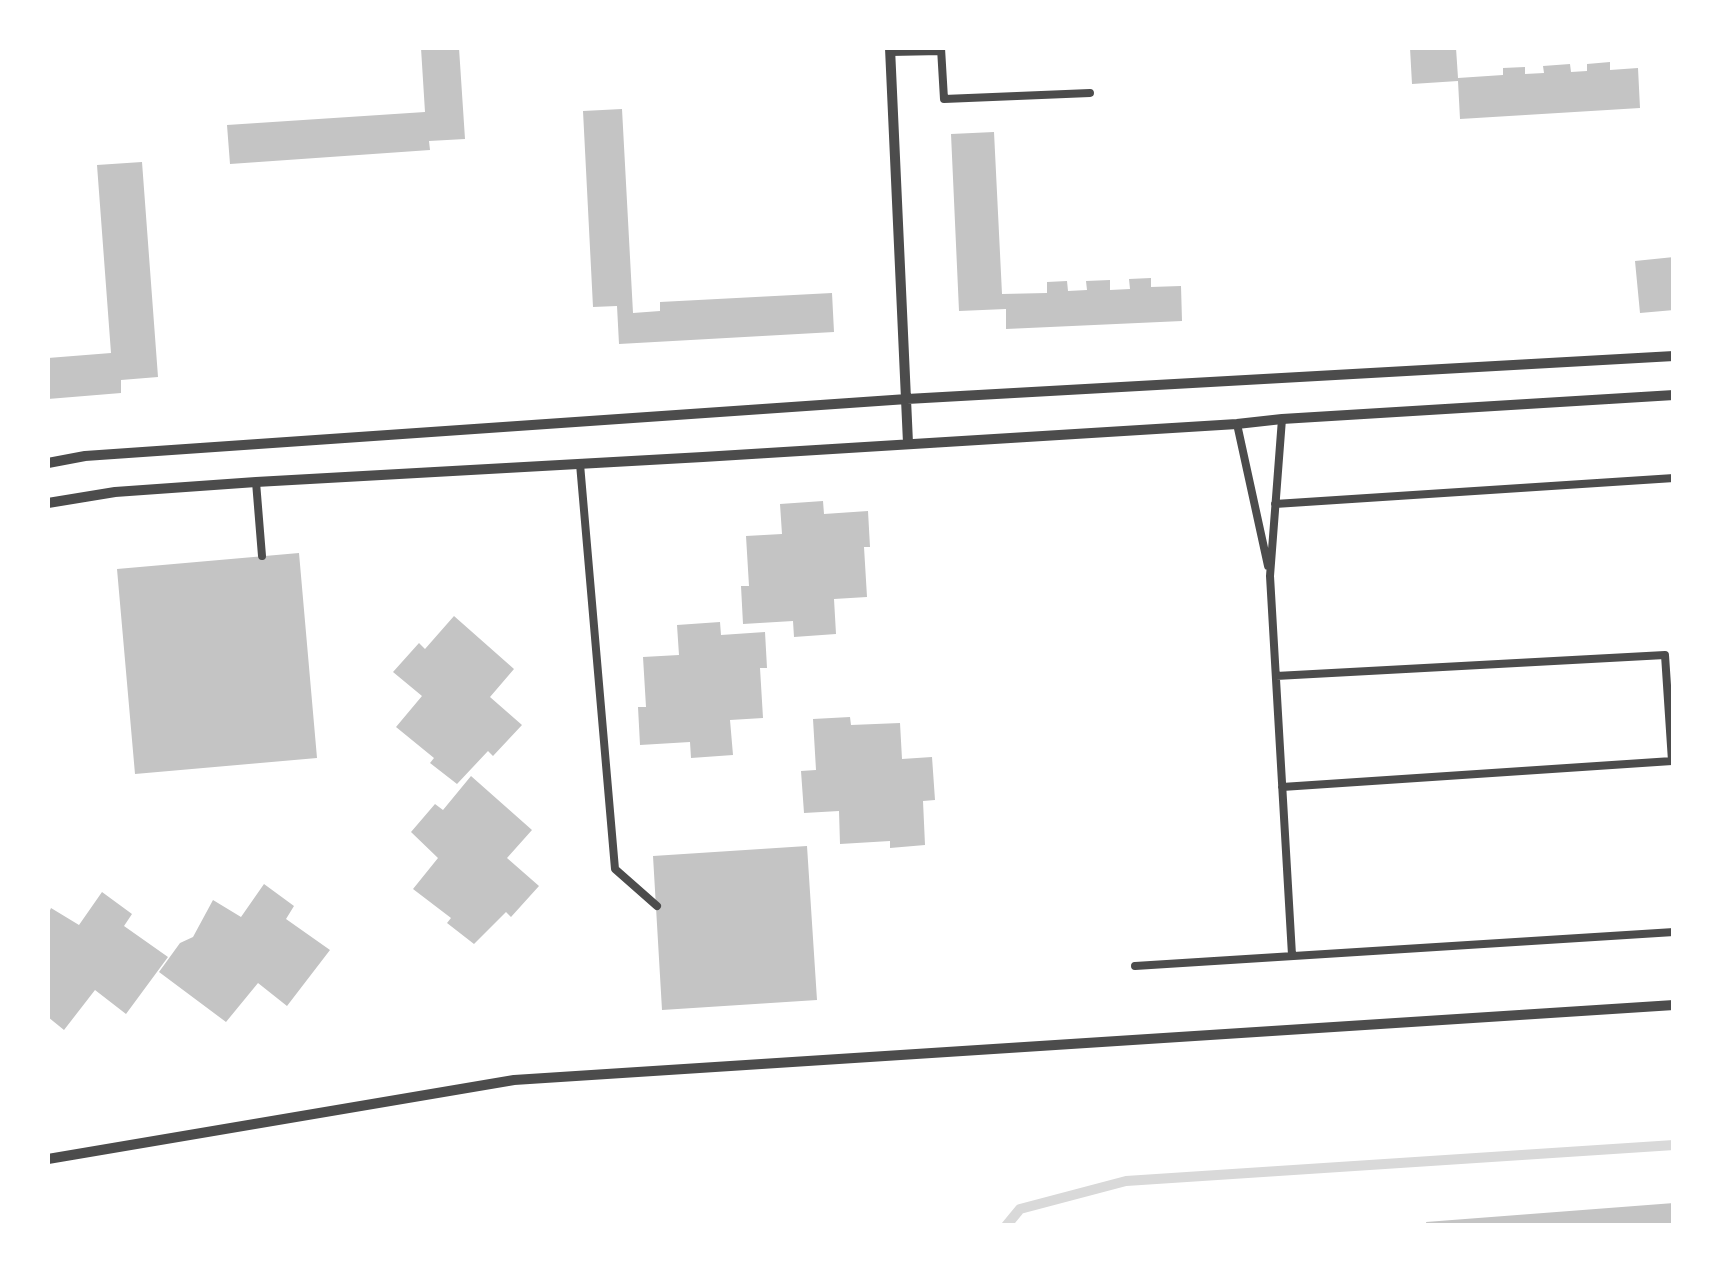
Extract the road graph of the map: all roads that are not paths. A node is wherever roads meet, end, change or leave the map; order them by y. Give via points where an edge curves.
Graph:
1 (941, 49) edge
2 (890, 50) edge
3 (1090, 93) dead end
4 (1674, 356) edge
5 (1674, 396) edge
6 (907, 399) junction
7 (1282, 418) junction
8 (1237, 424) junction
9 (908, 444) junction
10 (48, 463) edge
11 (580, 464) junction
12 (1674, 478) edge
13 (256, 482) junction
14 (48, 503) edge
15 (1275, 504) junction
16 (262, 556) dead end
17 (1270, 576) junction
18 (1276, 676) junction
19 (1282, 787) junction
20 (657, 906) dead end
21 (1674, 932) edge
22 (1292, 955) junction
23 (1135, 966) dead end
24 (1674, 1005) edge
25 (48, 1159) edge

1 - 2 lane
1 - 3 lane via 944,99
2 - 6 street
4 - 6 street
5 - 7 street
6 - 9 street
6 - 10 street
7 - 8 street
7 - 15 lane
8 - 9 street
8 - 17 lane
9 - 11 street
11 - 13 street
11 - 20 lane via 614,869
12 - 15 lane
13 - 14 street
13 - 16 lane
15 - 17 lane
17 - 18 lane
18 - 19 lane
18 - 19 lane via 1665,656 1672,761
19 - 22 lane
21 - 22 lane
22 - 23 lane
24 - 25 street via 514,1080

